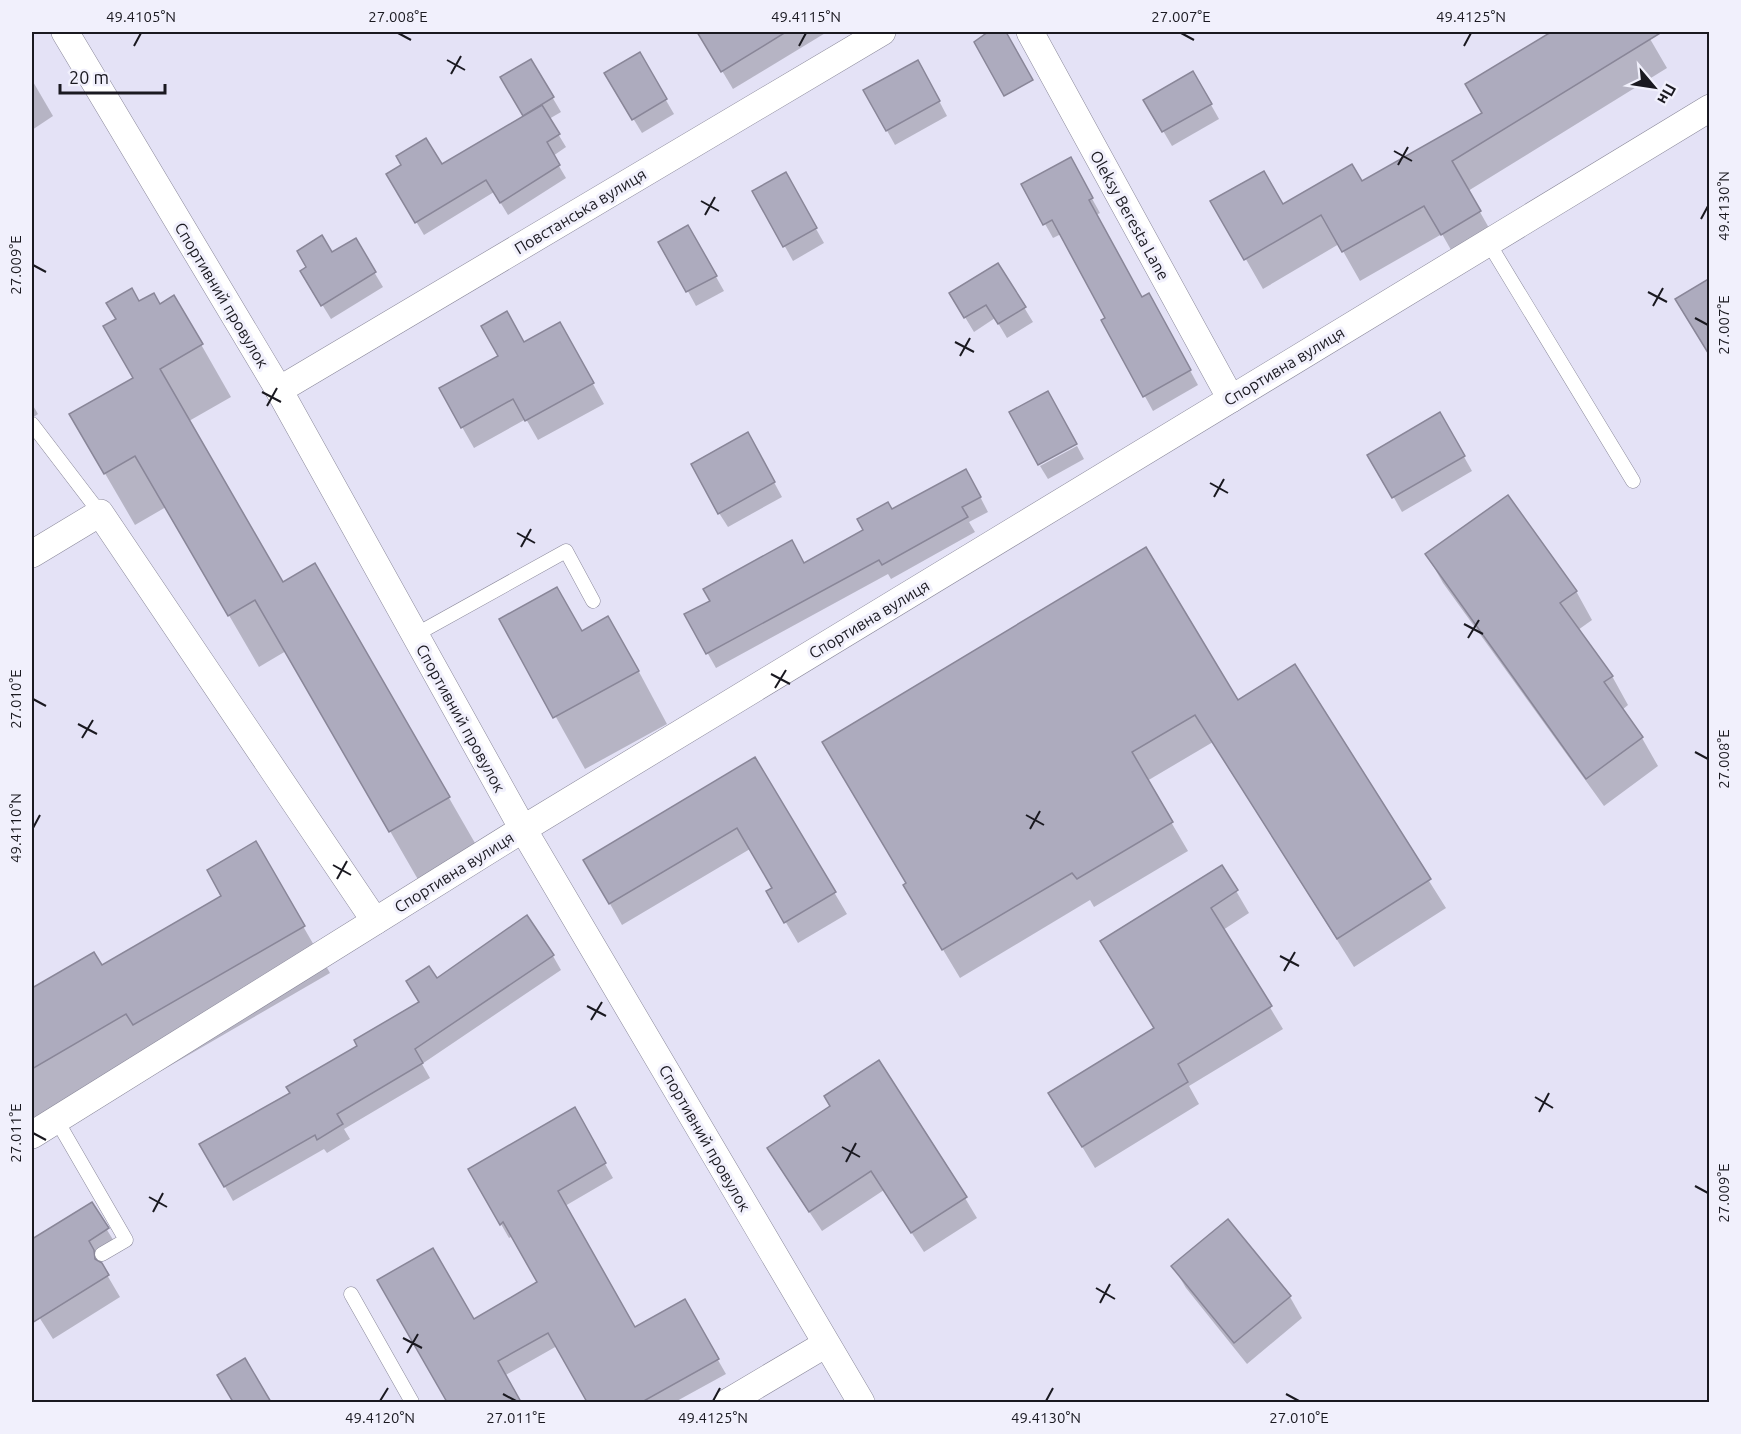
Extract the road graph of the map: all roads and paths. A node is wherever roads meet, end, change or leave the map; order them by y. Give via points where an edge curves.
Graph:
1 (65, 32) edge
2 (882, 32) edge
3 (1030, 32) edge
4 (1710, 108) edge
5 (1488, 243) junction
6 (279, 390) junction
7 (1231, 399) junction
8 (32, 424) edge
9 (1633, 481) dead end
10 (100, 513) junction
11 (32, 554) edge
12 (593, 601) dead end
13 (415, 634) junction
14 (523, 829) junction
15 (375, 921) junction
16 (56, 1119) junction
17 (32, 1135) edge
18 (102, 1254) dead end
19 (351, 1294) dead end
20 (826, 1344) junction
21 (412, 1402) edge
22 (728, 1402) edge
23 (861, 1402) edge

1 - 6 street, Спортивний провулок
2 - 6 street, Повстанська вулиця
3 - 7 street, Oleksy Beresta Lane
4 - 5 street, Спортивна вулиця
5 - 7 street, Спортивна вулиця
5 - 9 lane
6 - 13 street, Спортивний провулок
7 - 14 street, Спортивна вулиця
8 - 10 lane
10 - 11 street
10 - 15 street
12 - 13 lane via 566,551
13 - 14 street, Спортивний провулок
14 - 15 street, Спортивна вулиця
14 - 20 street, Спортивний провулок
15 - 16 street, Спортивна вулиця
16 - 17 street, Спортивна вулиця
16 - 18 lane via 126,1240
19 - 21 lane
20 - 22 street
20 - 23 street, Спортивний провулок

